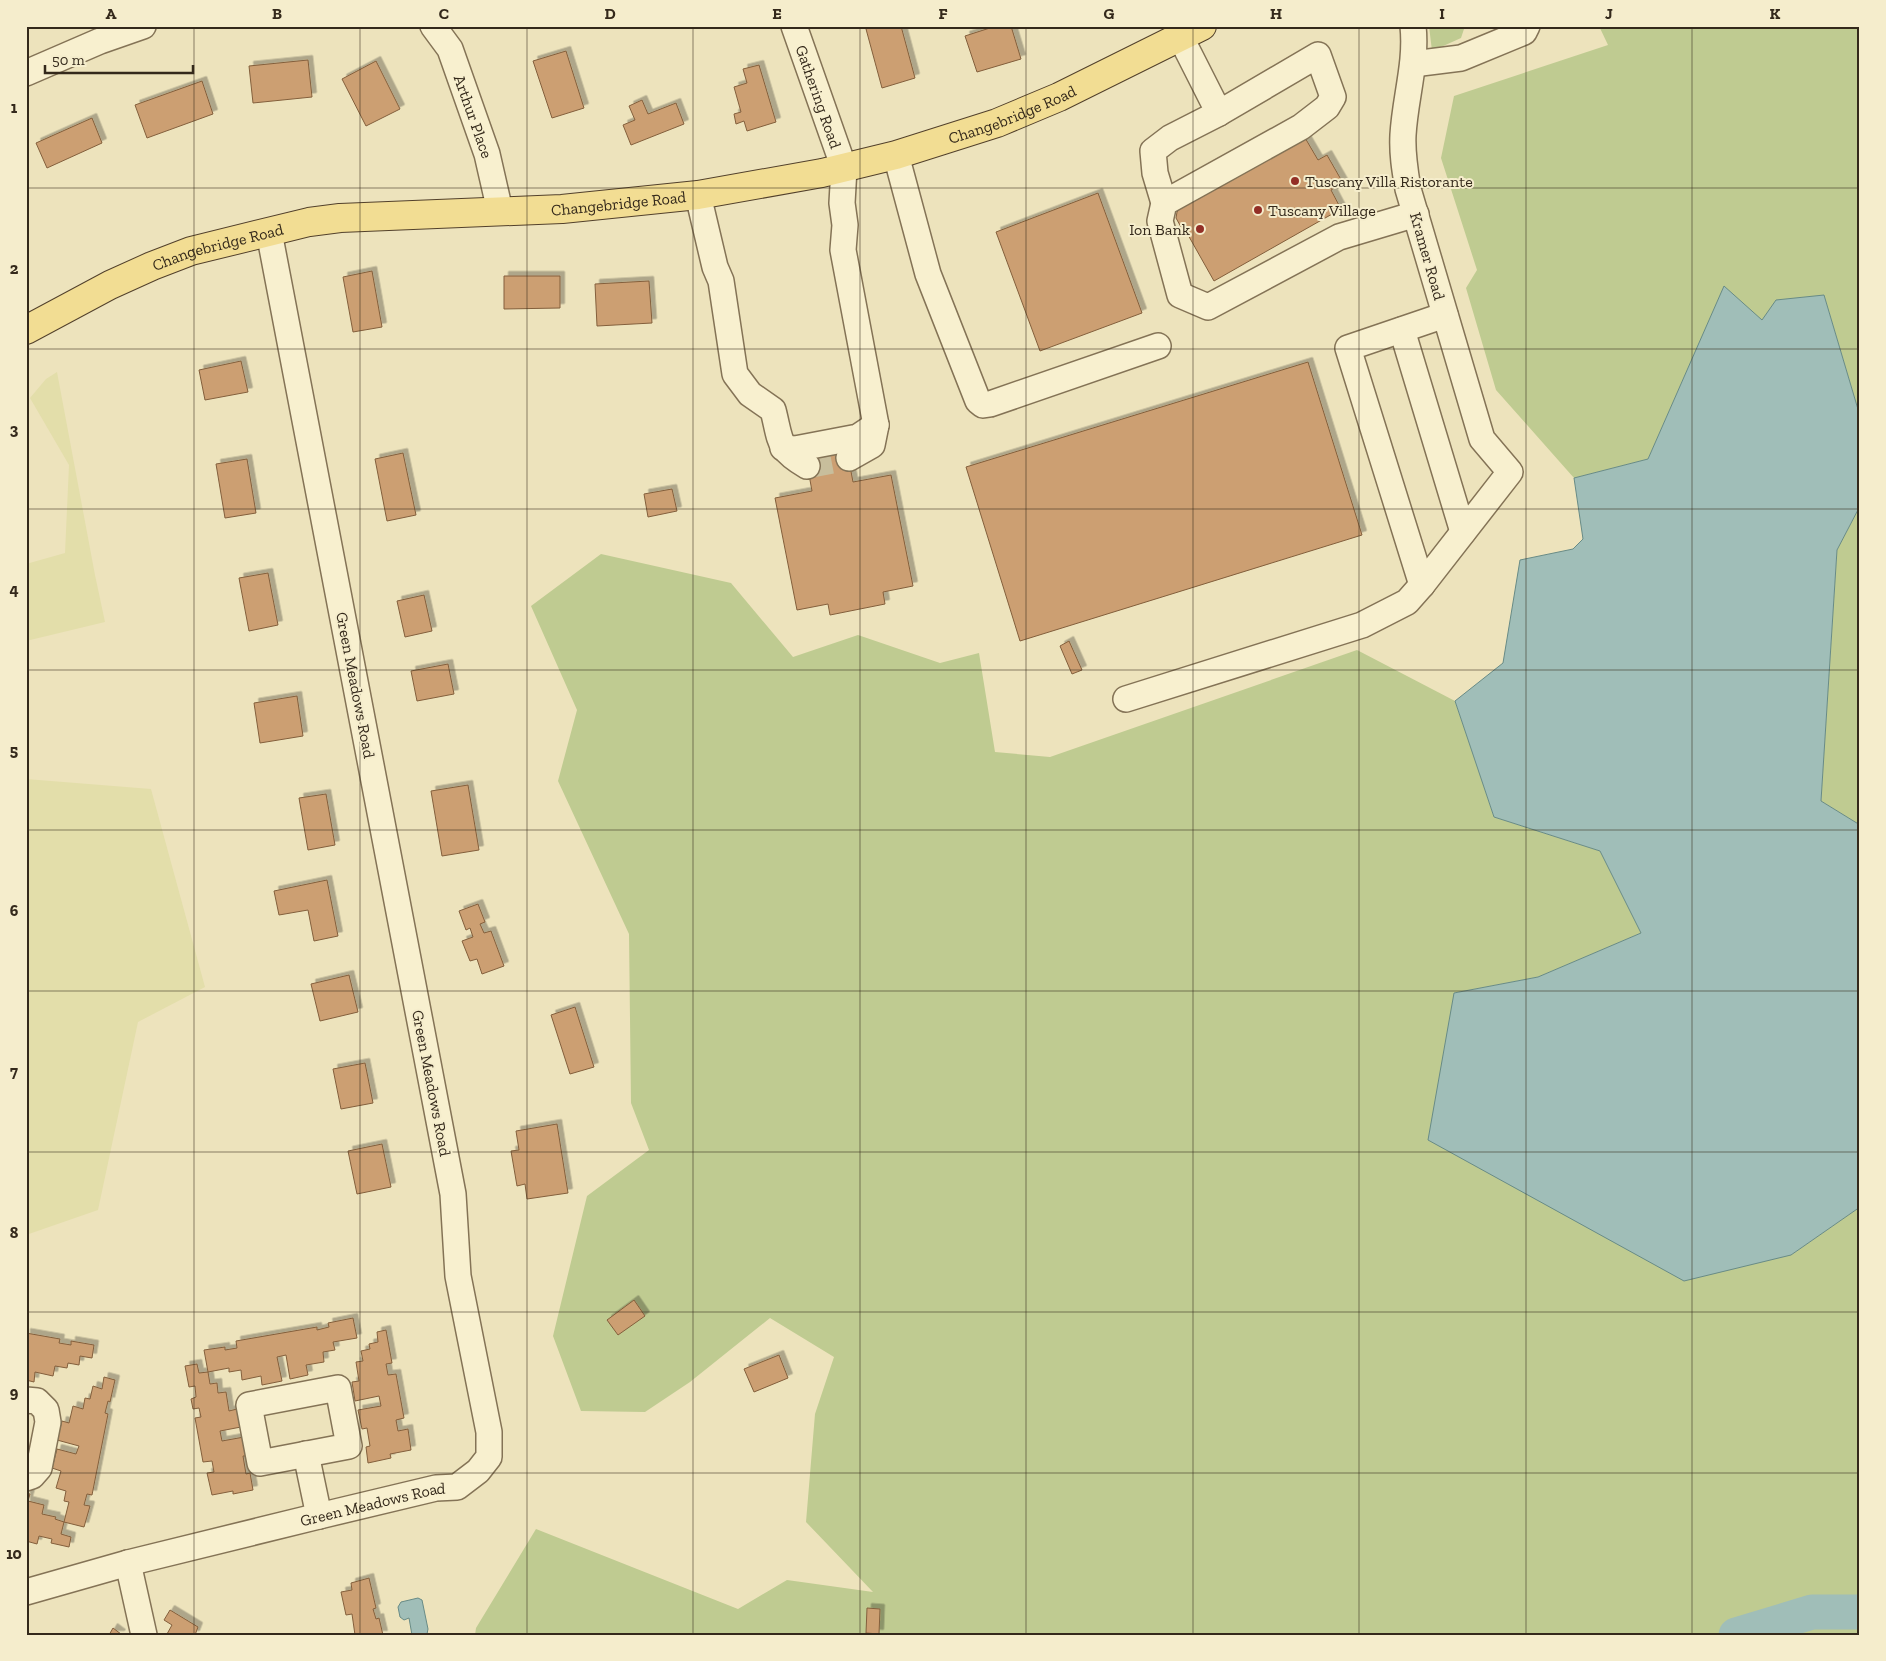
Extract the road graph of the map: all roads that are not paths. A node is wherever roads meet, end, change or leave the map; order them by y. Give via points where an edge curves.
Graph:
1 (143, 26) edge
2 (434, 26) edge
3 (794, 26) edge
4 (1413, 26) edge
5 (1527, 26) edge
6 (1191, 32) edge
7 (1412, 64) junction
8 (26, 72) edge
9 (1218, 113) junction
10 (896, 155) junction
11 (844, 168) junction
12 (707, 194) junction
13 (1164, 203) junction
14 (500, 211) junction
15 (1416, 214) junction
16 (269, 232) junction
17 (1445, 315) junction
18 (26, 330) edge
19 (1402, 330) junction
20 (1158, 346) dead end
21 (876, 425) junction
22 (783, 448) junction
23 (849, 458) tunnel mouth
24 (807, 466) dead end
25 (1464, 532) junction
26 (1422, 585) junction
27 (1126, 699) dead end
28 (26, 1400) edge
29 (306, 1454) dead end
30 (26, 1478) edge
31 (319, 1516) junction
32 (128, 1563) junction
33 (26, 1592) edge
34 (144, 1635) edge

1 - 8 street
2 - 14 street, Arthur Place via 450,49 487,154
3 - 11 street, Gathering Road
4 - 7 street, Kramer Road via 1415,46
5 - 7 street via 1524,32 1461,58
6 - 9 street
6 - 10 main road, Changebridge Road via 1059,97 997,123
7 - 15 street, Kramer Road via 1403,133 1403,162
9 - 13 street via 1170,138 1153,151 1155,173
9 - 13 street via 1318,54 1333,97 1327,107 1302,127
10 - 11 main road, Changebridge Road
10 - 20 street via 928,274 978,401 983,405
11 - 12 main road, Changebridge Road
11 - 21 street via 843,250
12 - 14 main road, Changebridge Road via 562,209
12 - 22 street via 715,267 721,280 735,374 750,394 773,410
13 - 15 street via 1160,221 1180,295 1208,306 1339,237
14 - 16 main road, Changebridge Road via 340,218
15 - 17 street, Kramer Road
16 - 18 main road, Changebridge Road via 192,251 152,266
16 - 31 street, Green Meadows Road via 453,1194 458,1276 489,1432 489,1457 478,1471 457,1486 436,1488
17 - 19 street
17 - 25 street, Kramer Road via 1482,439 1510,472
19 - 25 street
19 - 26 street via 1348,348
21 - 22 street via 858,436 795,449
21 - 23 street via 872,445
22 - 24 street
25 - 26 street
26 - 27 street via 1407,602 1362,625
28 - 30 street via 37,1401 46,1410 48,1422 40,1468
29 - 31 street
31 - 32 street, Green Meadows Road
32 - 33 street, Green Meadows Road
32 - 34 street

